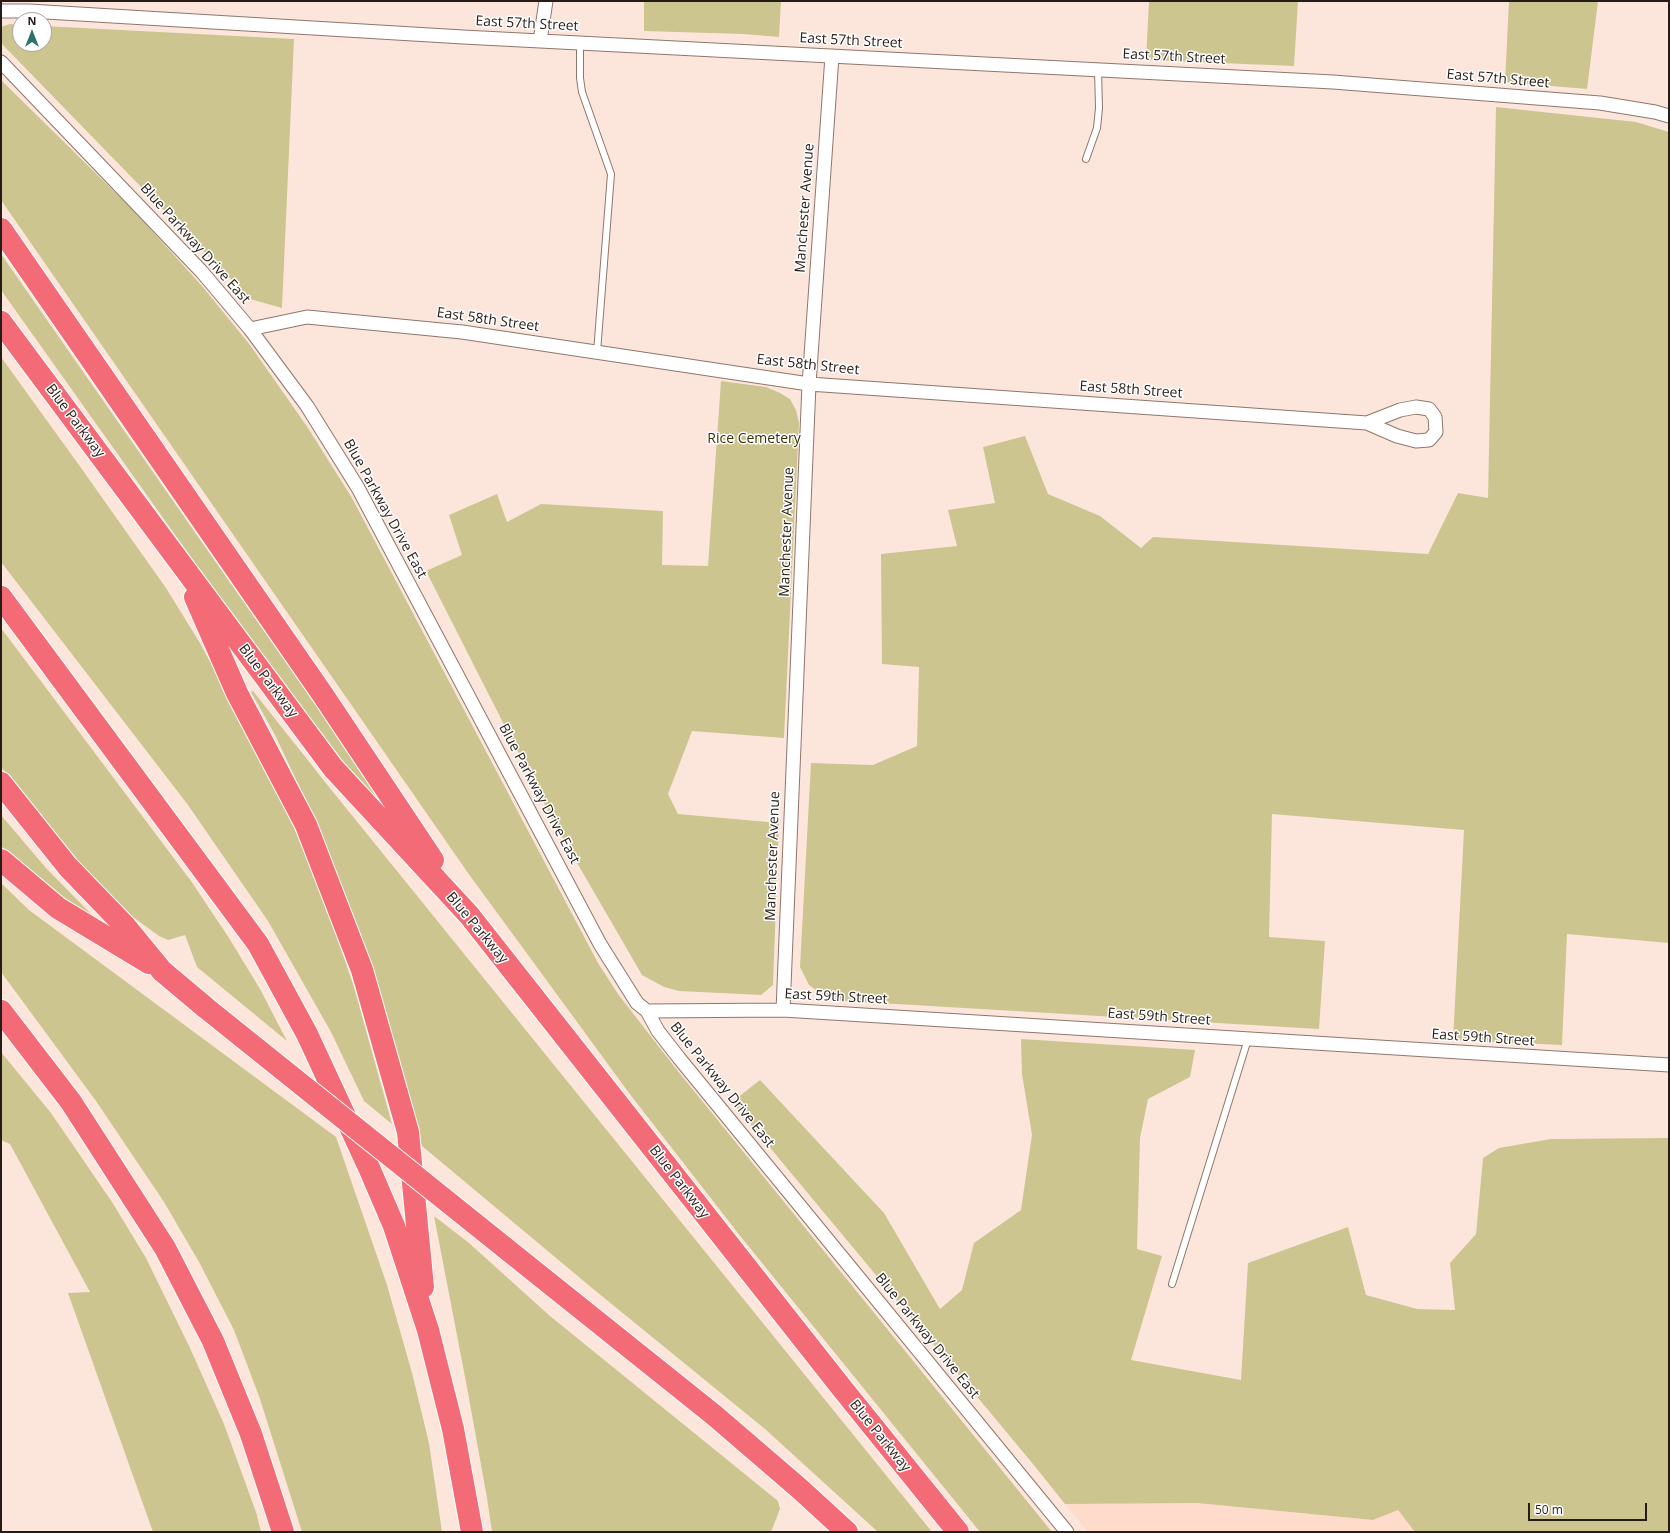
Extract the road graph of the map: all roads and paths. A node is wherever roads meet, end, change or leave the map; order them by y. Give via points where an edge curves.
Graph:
1 (17, 1) edge
2 (546, 1) edge
3 (1, 11) edge
4 (29, 11) junction
5 (540, 41) junction
6 (580, 43) junction
7 (832, 56) junction
8 (1, 62) edge
9 (1098, 70) junction
10 (1669, 116) edge
11 (1086, 159) dead end
12 (1, 228) edge
13 (1, 322) edge
14 (250, 328) junction
15 (597, 352) junction
16 (809, 384) junction
17 (1367, 423) junction
18 (180, 562) junction
19 (1, 597) edge
20 (1, 783) edge
21 (1, 860) edge
22 (469, 914) junction
23 (162, 971) junction
24 (783, 1010) junction
25 (647, 1011) junction
26 (1, 1012) edge
27 (1248, 1039) junction
28 (1669, 1065) edge
29 (1172, 1284) dead end
30 (428, 1330) junction
31 (283, 1532) edge
32 (472, 1532) edge
33 (847, 1532) edge
34 (958, 1532) edge
35 (1067, 1532) edge

1 - 4 street
2 - 5 street
3 - 4 street, East 57th Street
4 - 5 street, East 57th Street
5 - 6 street, East 57th Street
6 - 7 street, East 57th Street
6 - 15 lane via 582,92 611,174
7 - 9 street, East 57th Street
7 - 16 street, Manchester Avenue
8 - 14 street, Blue Parkway Drive East via 202,272
9 - 10 street, East 57th Street via 1333,82 1600,103
9 - 11 lane via 1097,128
12 - 22 highway via 323,695
13 - 18 highway, Blue Parkway
14 - 15 street, East 58th Street via 307,317 462,332
14 - 25 street, Blue Parkway Drive East via 307,406 358,488 600,944 638,1003
15 - 16 street, East 58th Street
16 - 17 street, East 58th Street
16 - 24 street, Manchester Avenue
17 - 17 street, East 58th Street via 1416,441 1429,440 1436,432 1435,417 1429,409 1416,407 1400,410
18 - 22 highway, Blue Parkway via 333,768
18 - 30 highway via 237,693 306,824 362,970 408,1132
19 - 30 highway via 258,944 307,1034 370,1170 394,1226
20 - 23 highway via 68,867 125,926
21 - 23 highway via 58,908
22 - 34 highway, Blue Parkway
23 - 33 highway, bridge via 714,1415
24 - 25 street, East 59th Street
24 - 27 street, East 59th Street
25 - 35 street, Blue Parkway Drive East via 658,1031 679,1058
26 - 31 highway via 70,1102 165,1248 213,1341 250,1434
27 - 28 street, East 59th Street
27 - 29 lane
30 - 32 highway via 453,1429

